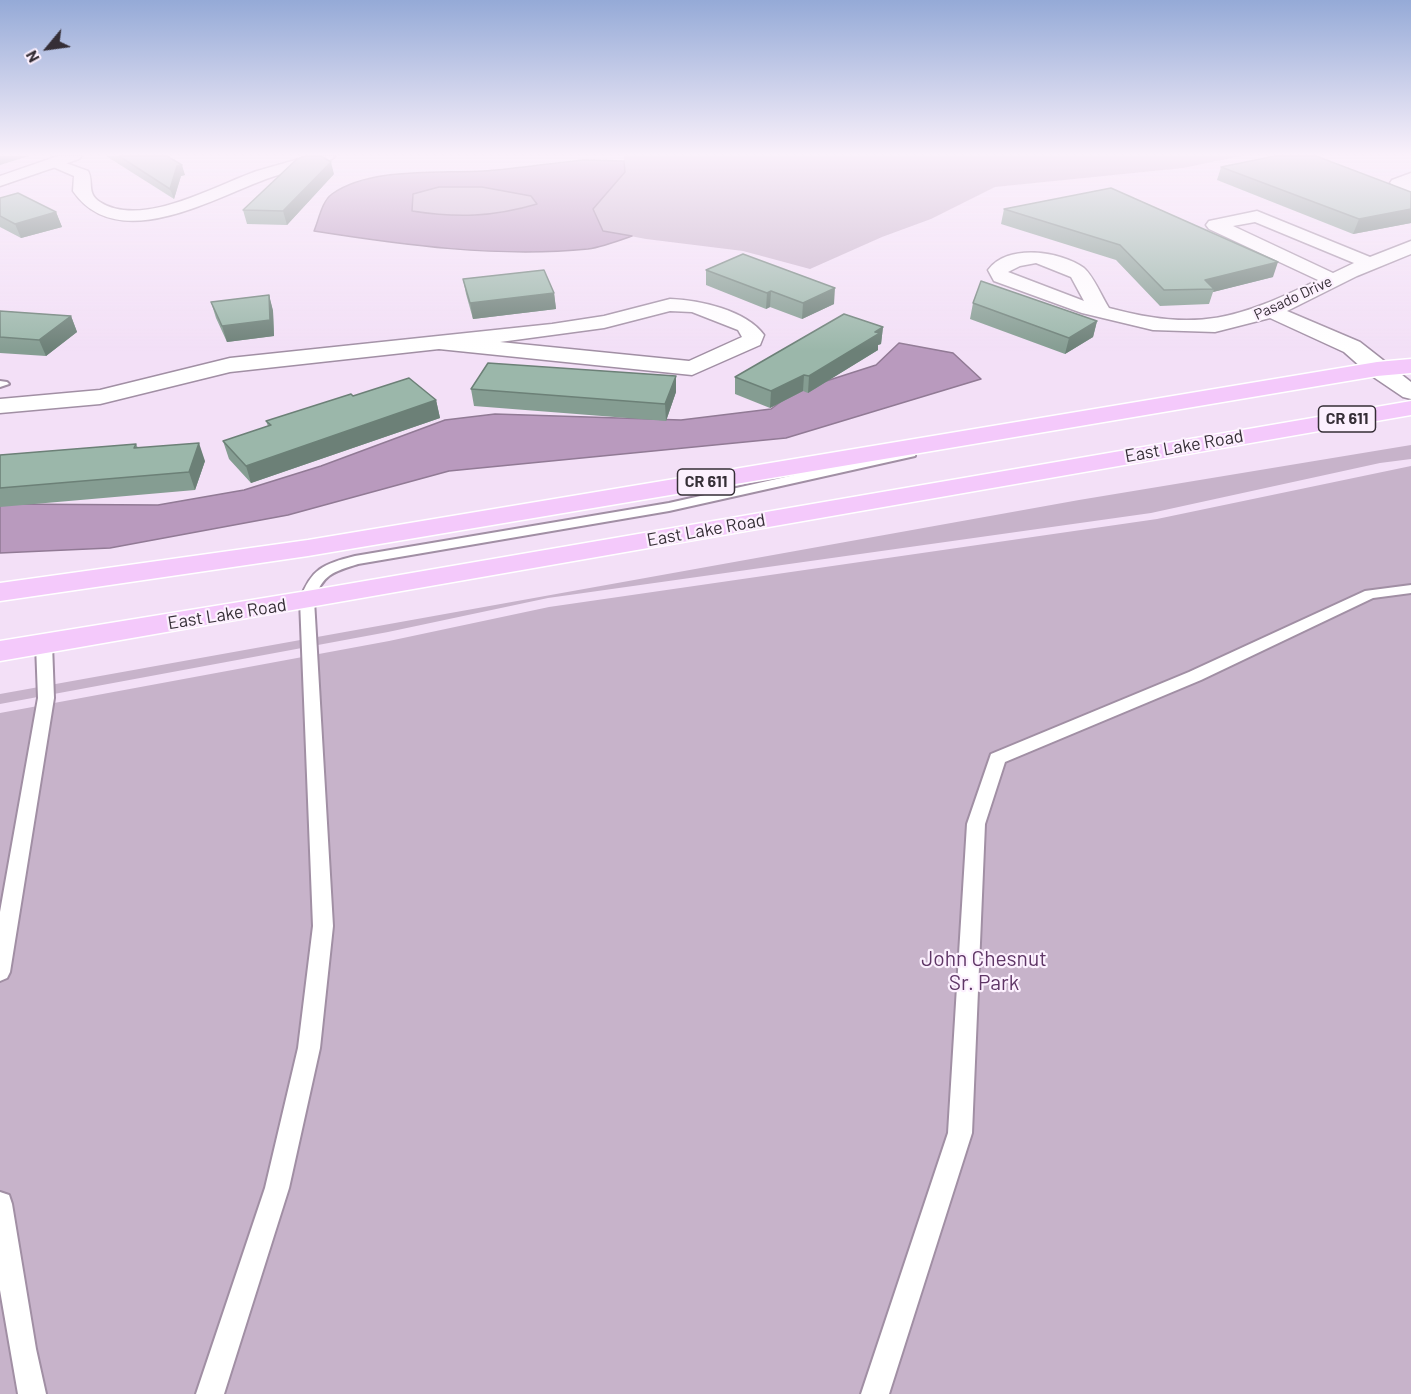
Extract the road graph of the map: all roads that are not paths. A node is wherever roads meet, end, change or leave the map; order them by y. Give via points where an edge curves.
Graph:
1 (1233, 221) edge
2 (1269, 221) edge
3 (1411, 247) edge
4 (1371, 264) junction
5 (1333, 280) junction
6 (1100, 310) dead end
7 (1271, 311) junction
8 (437, 342) junction
9 (1411, 366) edge
10 (1377, 369) junction
11 (1411, 392) edge
12 (0, 406) edge
13 (1411, 408) edge
14 (997, 434) junction
15 (1411, 589) edge
16 (0, 592) edge
17 (307, 600) junction
18 (44, 644) junction
19 (0, 651) edge
20 (0, 972) edge
21 (0, 1204) edge
22 (32, 1394) edge
23 (210, 1394) edge
24 (875, 1394) edge

1 - 5 street via 1215,225
2 - 4 street
3 - 4 street, Pasado Drive
4 - 5 street, Pasado Drive
5 - 7 street, Pasado Drive
6 - 7 street, Pasado Drive via 1161,326 1206,327
7 - 10 street via 1353,347
8 - 8 street via 604,322 670,305 695,306 745,326 753,335 752,340 692,368
8 - 12 street via 215,366 133,390 84,399
9 - 10 main road, CR 611
10 - 11 street
10 - 14 main road, CR 611
13 - 17 main road, East Lake Road / CR 611
14 - 16 main road, CR 611 via 308,548
14 - 17 lane via 669,507 356,560 328,569 314,580
15 - 24 lane via 1370,594 1195,676 997,758 976,824 960,1133
17 - 18 main road, East Lake Road / CR 611
17 - 23 lane via 324,926 309,1048 277,1188
18 - 19 main road, East Lake Road / CR 611
18 - 20 lane via 46,698
21 - 22 lane

